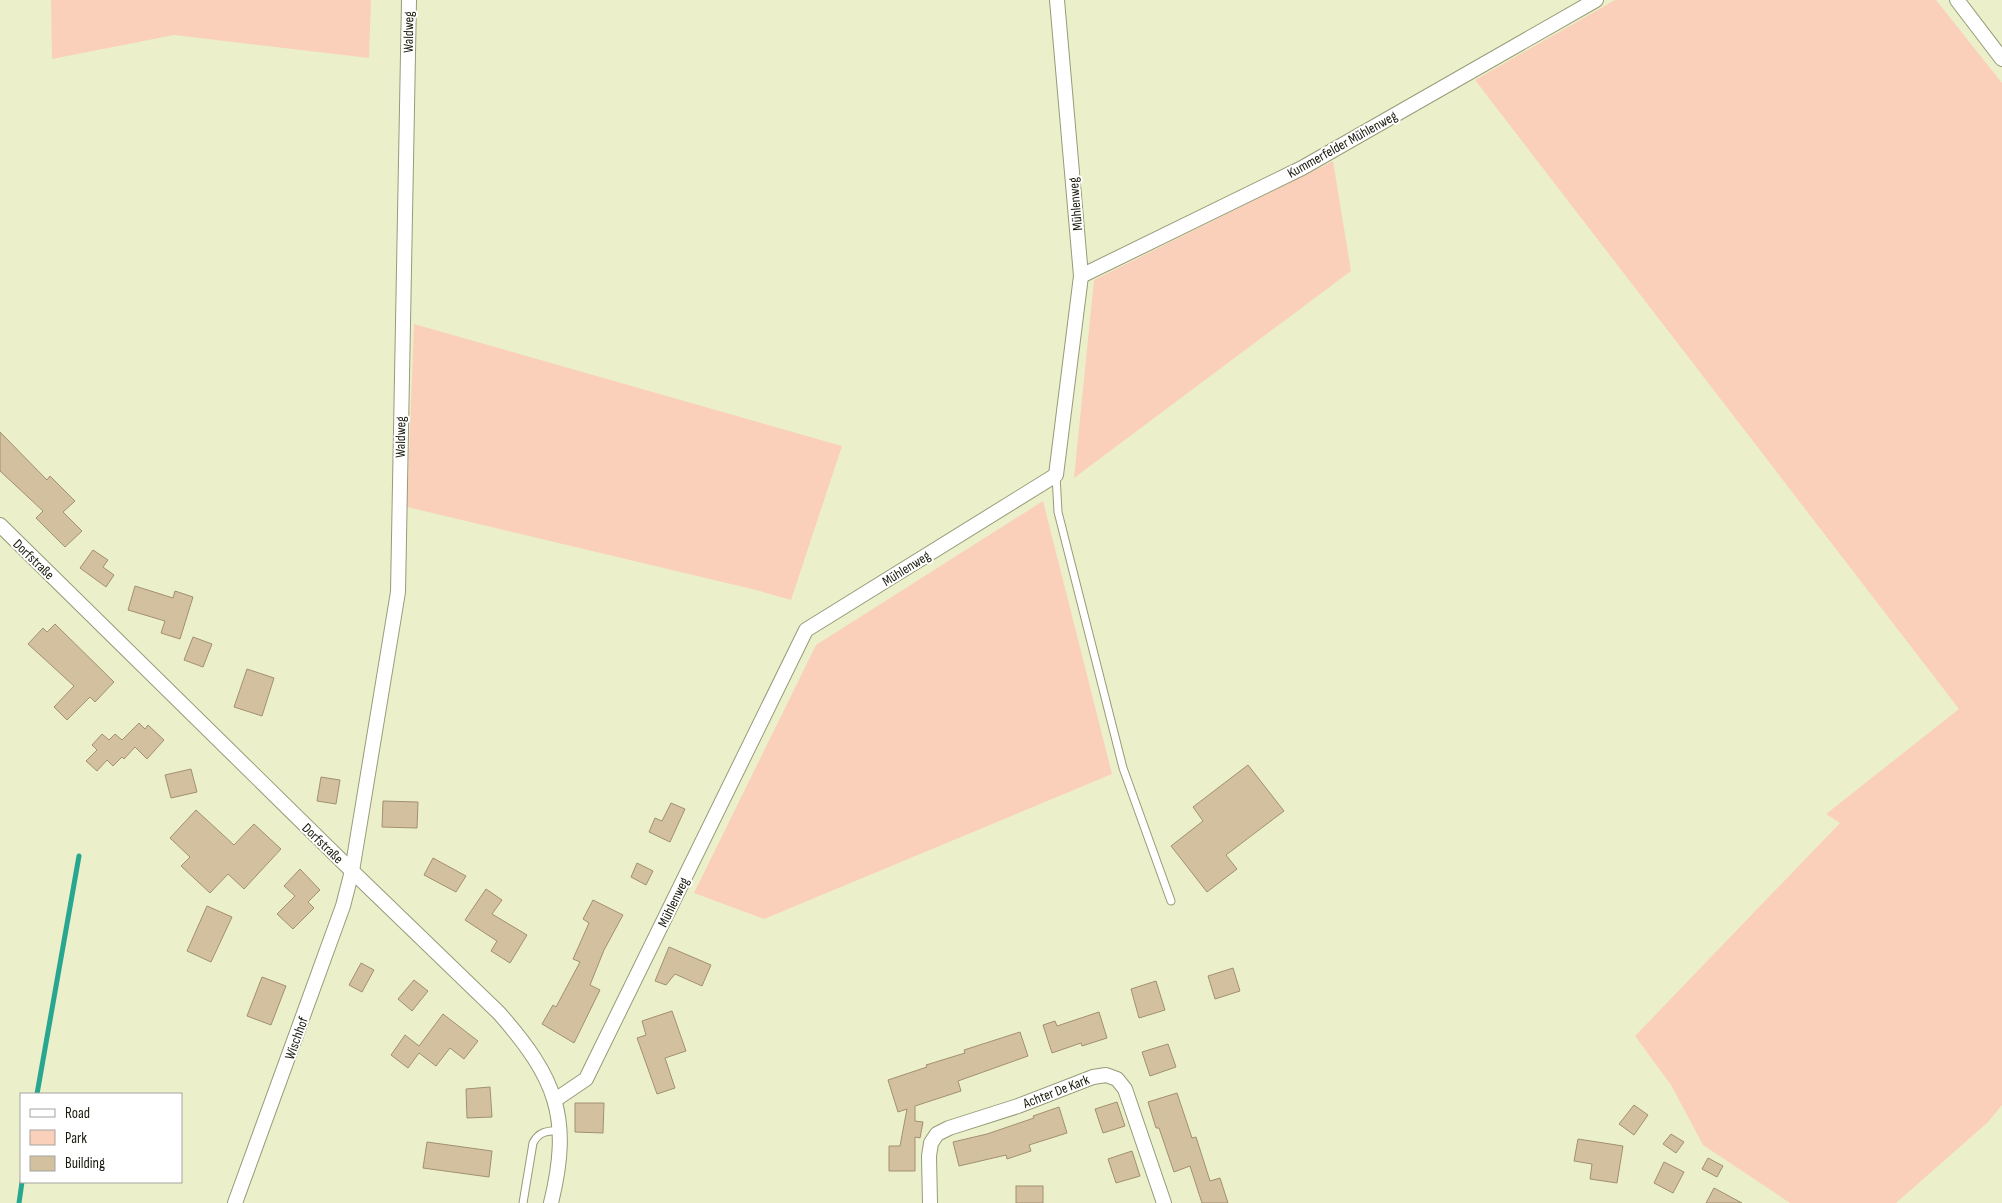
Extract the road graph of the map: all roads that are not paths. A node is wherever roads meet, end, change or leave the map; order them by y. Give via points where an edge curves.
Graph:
1 (408, 0) edge
2 (1057, 0) edge
3 (1596, 0) edge
4 (1957, 0) edge
5 (2002, 59) edge
6 (1081, 276) junction
7 (1056, 475) junction
8 (0, 525) edge
9 (352, 871) junction
10 (1171, 901) dead end
11 (555, 1100) junction
12 (560, 1130) junction
13 (235, 1203) edge
14 (523, 1203) edge
15 (551, 1203) edge
16 (930, 1203) edge
17 (1164, 1203) edge

1 - 9 street, Waldweg via 398,592
2 - 6 street, Mühlenweg
3 - 6 street, Kummerfelder Mühlenweg via 1302,168
4 - 5 street
6 - 7 street, Mühlenweg
7 - 10 lane via 1058,512 1123,768
7 - 11 street, Mühlenweg via 806,630 586,1079
8 - 9 street, Dorfstraße
9 - 11 street, Dorfstraße via 499,1012 541,1068
9 - 13 street, Wischhof via 343,906
11 - 12 street, Dorfstraße
12 - 14 lane via 537,1135
12 - 15 street, Dorfstraße via 559,1170
16 - 17 street, Achter De Kark via 928,1156 937,1134 1093,1077 1106,1076 1117,1079 1125,1089

